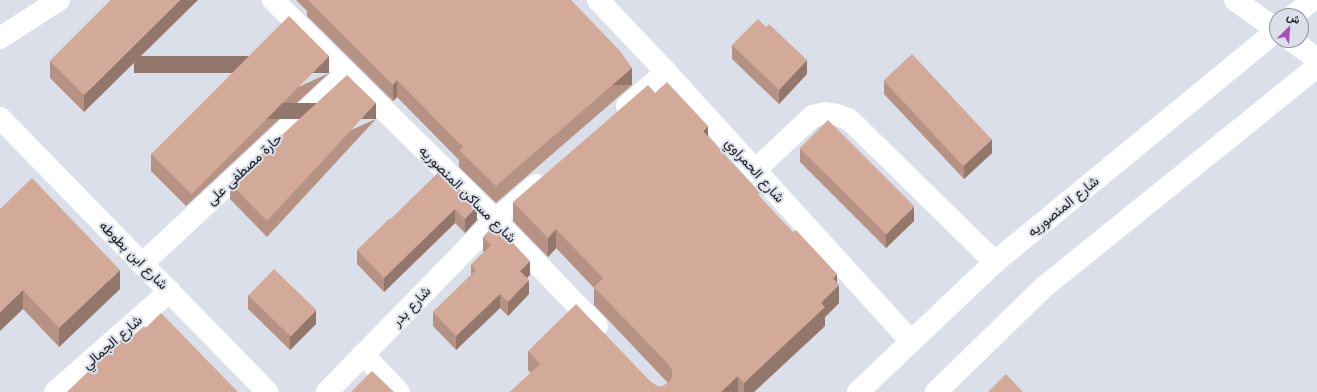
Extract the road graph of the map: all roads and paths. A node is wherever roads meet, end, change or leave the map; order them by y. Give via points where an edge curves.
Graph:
1 (59, 0) edge
2 (273, 0) edge
3 (598, 0) edge
4 (1235, 0) edge
5 (1312, 0) edge
6 (1302, 8) edge
7 (1269, 24) edge
8 (1269, 37) edge
9 (0, 38) edge
10 (1302, 48) edge
11 (1317, 59) edge
12 (1317, 67) edge
13 (666, 72) junction
14 (346, 74) junction
15 (0, 118) edge
16 (613, 118) edge
17 (755, 170) junction
18 (548, 174) edge
19 (495, 220) junction
20 (995, 262) junction
21 (142, 264) junction
22 (170, 291) junction
23 (609, 340) edge
24 (911, 341) junction
25 (363, 354) junction
26 (55, 392) edge
27 (267, 392) edge
28 (326, 392) edge
29 (399, 392) edge
30 (858, 392) edge
31 (936, 392) edge

1 - 9 street
2 - 14 street, شارع مساكن المنصوريه
3 - 13 street, شارع الحمراوي
4 - 7 street
5 - 6 street
8 - 20 street, شارع المنصوريه
10 - 11 street
12 - 31 street via 1044,287
13 - 16 street
13 - 17 street, شارع الحمراوي
14 - 19 street, شارع مساكن المنصوريه
14 - 21 street, حارة مصطفى على
15 - 21 street, شارع ابن بطوطه
17 - 20 street via 813,116 825,113 848,119
17 - 24 street, شارع الحمراوي
18 - 19 street, شارع بدر
19 - 23 street, شارع مساكن المنصوريه
19 - 25 street, شارع بدر
20 - 24 street, شارع المنصوريه
21 - 22 street, شارع ابن بطوطه
22 - 26 street, شارع الجمالي
22 - 27 street, شارع ابن بطوطه
24 - 30 street, شارع المنصوريه
25 - 28 street, شارع بدر
25 - 29 street

